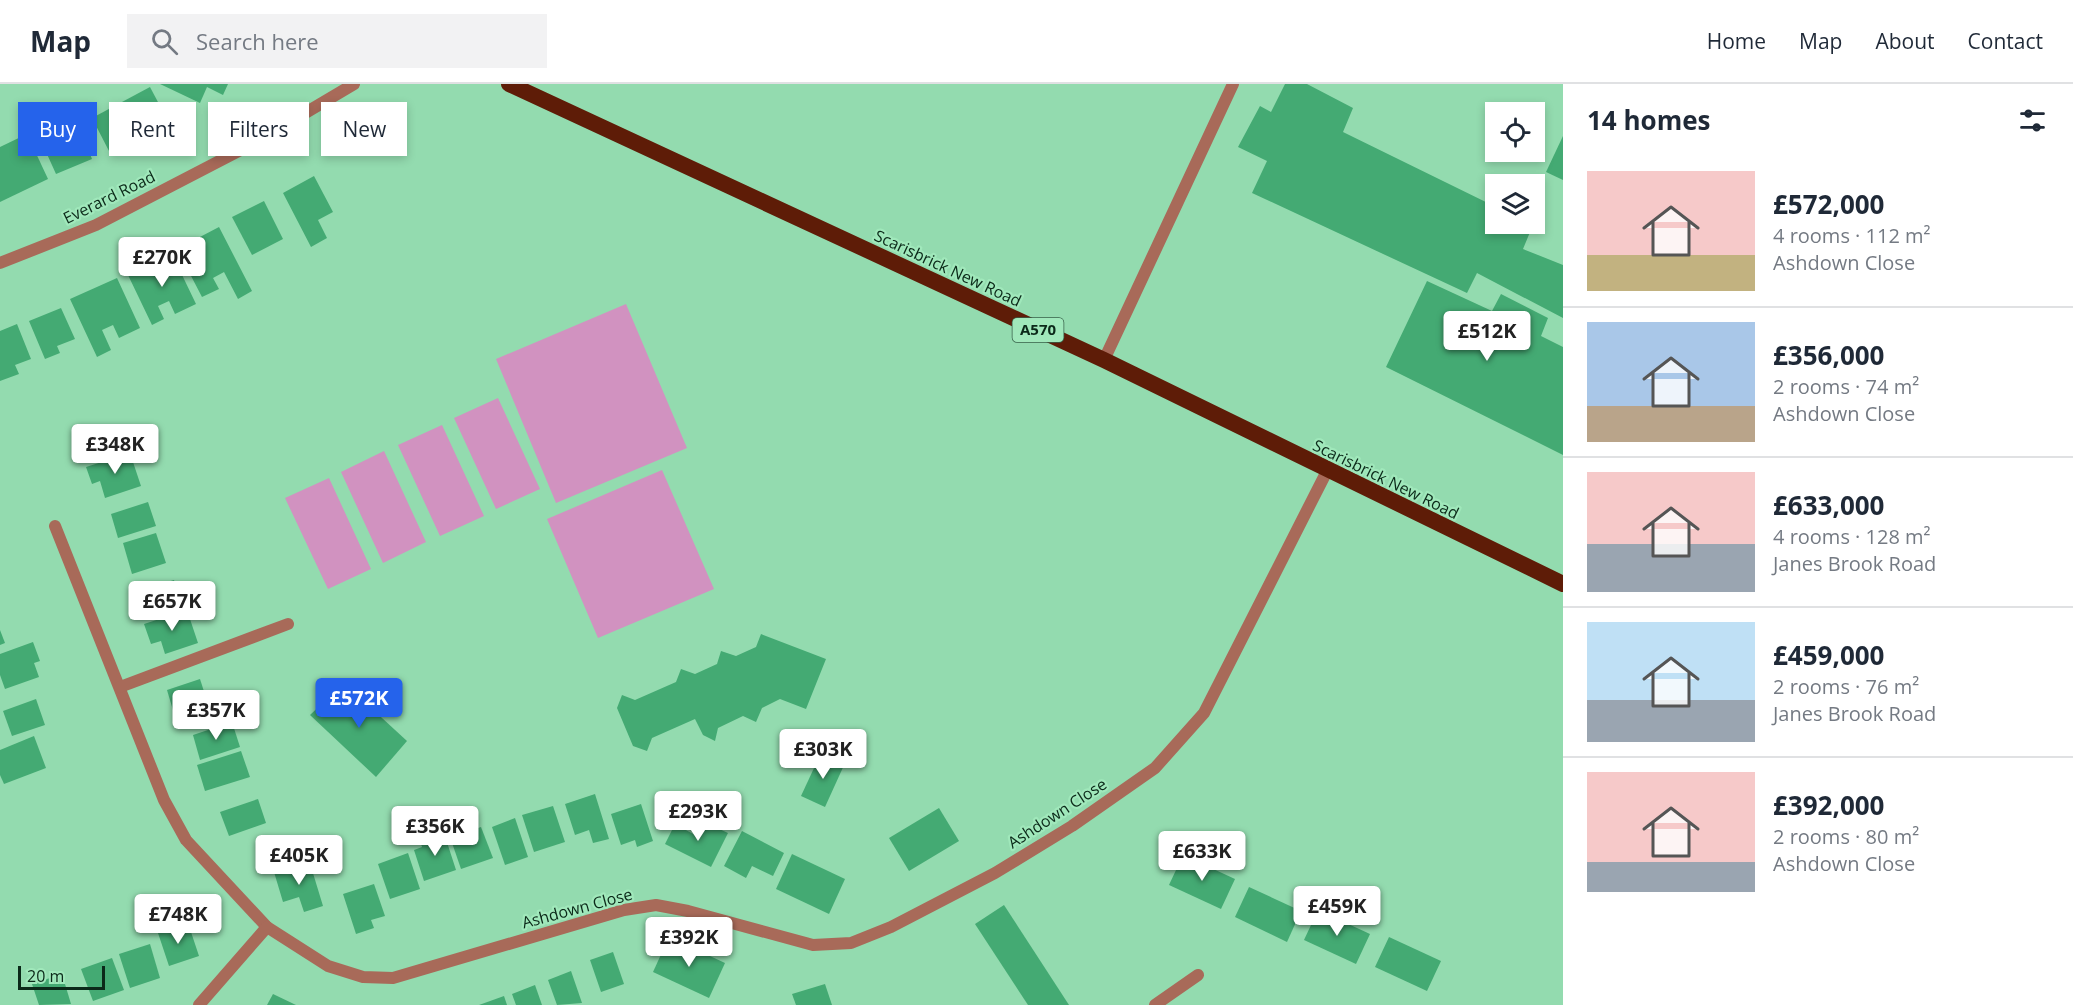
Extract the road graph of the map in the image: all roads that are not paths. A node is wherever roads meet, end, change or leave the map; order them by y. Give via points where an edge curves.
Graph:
1 (354, 84) edge
2 (509, 84) edge
3 (1233, 84) edge
4 (0, 263) edge
5 (1104, 360) junction
6 (1327, 471) junction
7 (56, 526) dead end
8 (1563, 584) edge
9 (288, 624) dead end
10 (120, 687) junction
11 (267, 927) junction
12 (1198, 975) dead end
13 (199, 1005) edge
14 (1155, 1005) edge

1 - 4 street, Everard Road via 258,141 96,225
2 - 5 highway, Scarisbrick New Road / A570
3 - 5 street
5 - 6 highway, Scarisbrick New Road / A570
6 - 8 highway, Scarisbrick New Road / A570
6 - 11 street, Ashdown Close via 1204,713 1155,768 1005,867 891,927 851,943 813,945 656,906 624,910 393,978 363,977 328,966
7 - 10 street, Ashdown Close
9 - 10 street
10 - 11 street, Ashdown Close via 164,800 186,840
11 - 13 street
12 - 14 street

